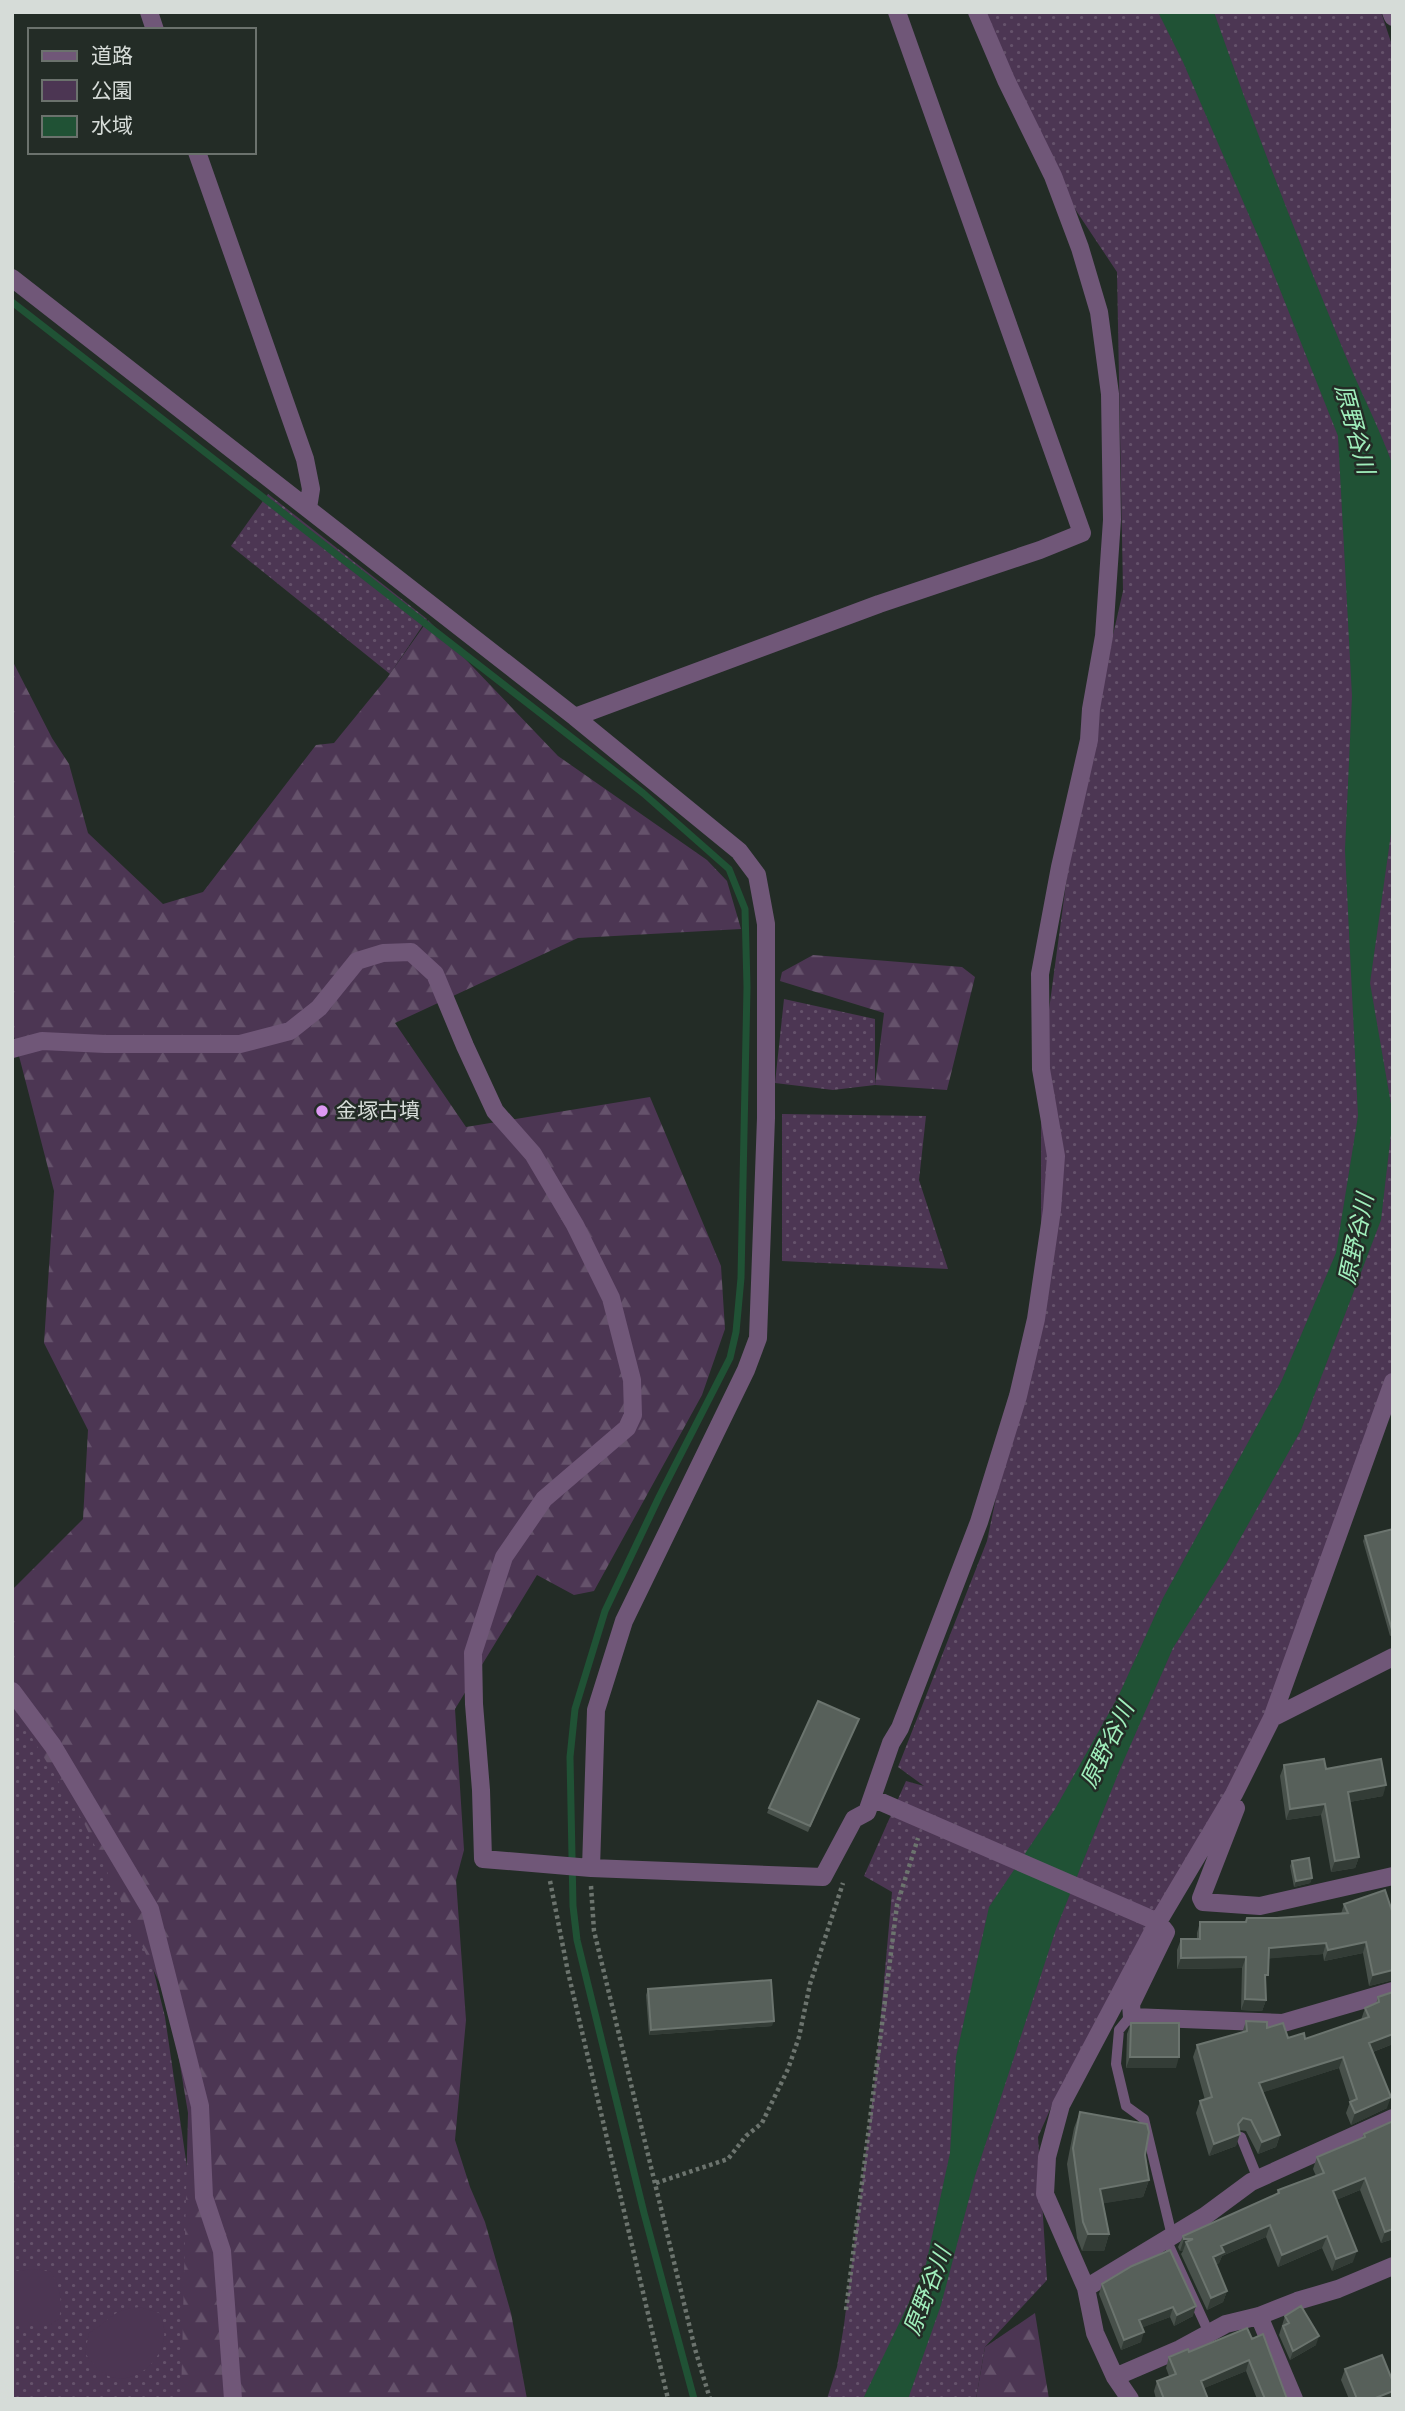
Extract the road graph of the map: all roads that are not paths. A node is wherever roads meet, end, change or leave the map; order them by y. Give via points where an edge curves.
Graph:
1 (897, 12) edge
2 (977, 12) edge
3 (1391, 12) edge
4 (1393, 17) edge
5 (198, 154) edge
6 (12, 278) edge
7 (308, 508) junction
8 (575, 717) junction
9 (12, 1049) edge
10 (1393, 1382) edge
11 (1393, 1657) edge
12 (12, 1691) edge
13 (1272, 1718) junction
14 (1234, 1794) junction
15 (873, 1798) junction
16 (591, 1868) junction
17 (1393, 1876) edge
18 (1158, 1923) junction
19 (1393, 1991) edge
20 (1132, 2014) junction
21 (1393, 2118) edge
22 (1241, 2137) edge
23 (1258, 2179) junction
24 (1169, 2238) junction
25 (1393, 2266) edge
26 (1087, 2288) junction
27 (1259, 2316) junction
28 (1209, 2333) junction
29 (1115, 2376) junction
30 (233, 2399) edge
31 (1130, 2399) edge
32 (1294, 2399) edge

1 - 8 street via 1082,533
2 - 15 street via 1053,176 1099,312 1110,394 1112,520 1104,636 1089,740 1040,974 1041,1069 1056,1156 1036,1319 979,1522
3 - 4 street
5 - 7 street via 305,459 311,489
6 - 7 street
7 - 8 street
8 - 16 street via 739,851 757,875 766,924 766,1118 758,1338 624,1621 596,1710
9 - 16 street via 42,1041 240,1044 290,1031 320,1008 357,961 383,953 411,952 435,974 495,1111 533,1154 611,1298 632,1380 633,1415 627,1428 544,1499 504,1558 473,1653 483,1859
10 - 13 street
11 - 13 street
12 - 30 street via 53,1746 150,1909 200,2106 204,2197 222,2251
13 - 14 street
14 - 17 street via 1237,1805 1203,1902 1260,1906
14 - 18 street
15 - 16 street via 867,1812 855,1819 823,1877
15 - 18 street
18 - 20 street via 1166,1932 1131,2004
18 - 26 street via 1061,2105 1046,2157 1045,2194
19 - 20 street via 1283,2023
20 - 24 lane via 1119,2030 1116,2064 1126,2106 1144,2119
21 - 23 street
22 - 23 lane
23 - 24 street
24 - 26 street
24 - 28 lane
25 - 27 street
26 - 29 street via 1095,2333
27 - 28 street
27 - 32 street
28 - 29 street
29 - 31 street

